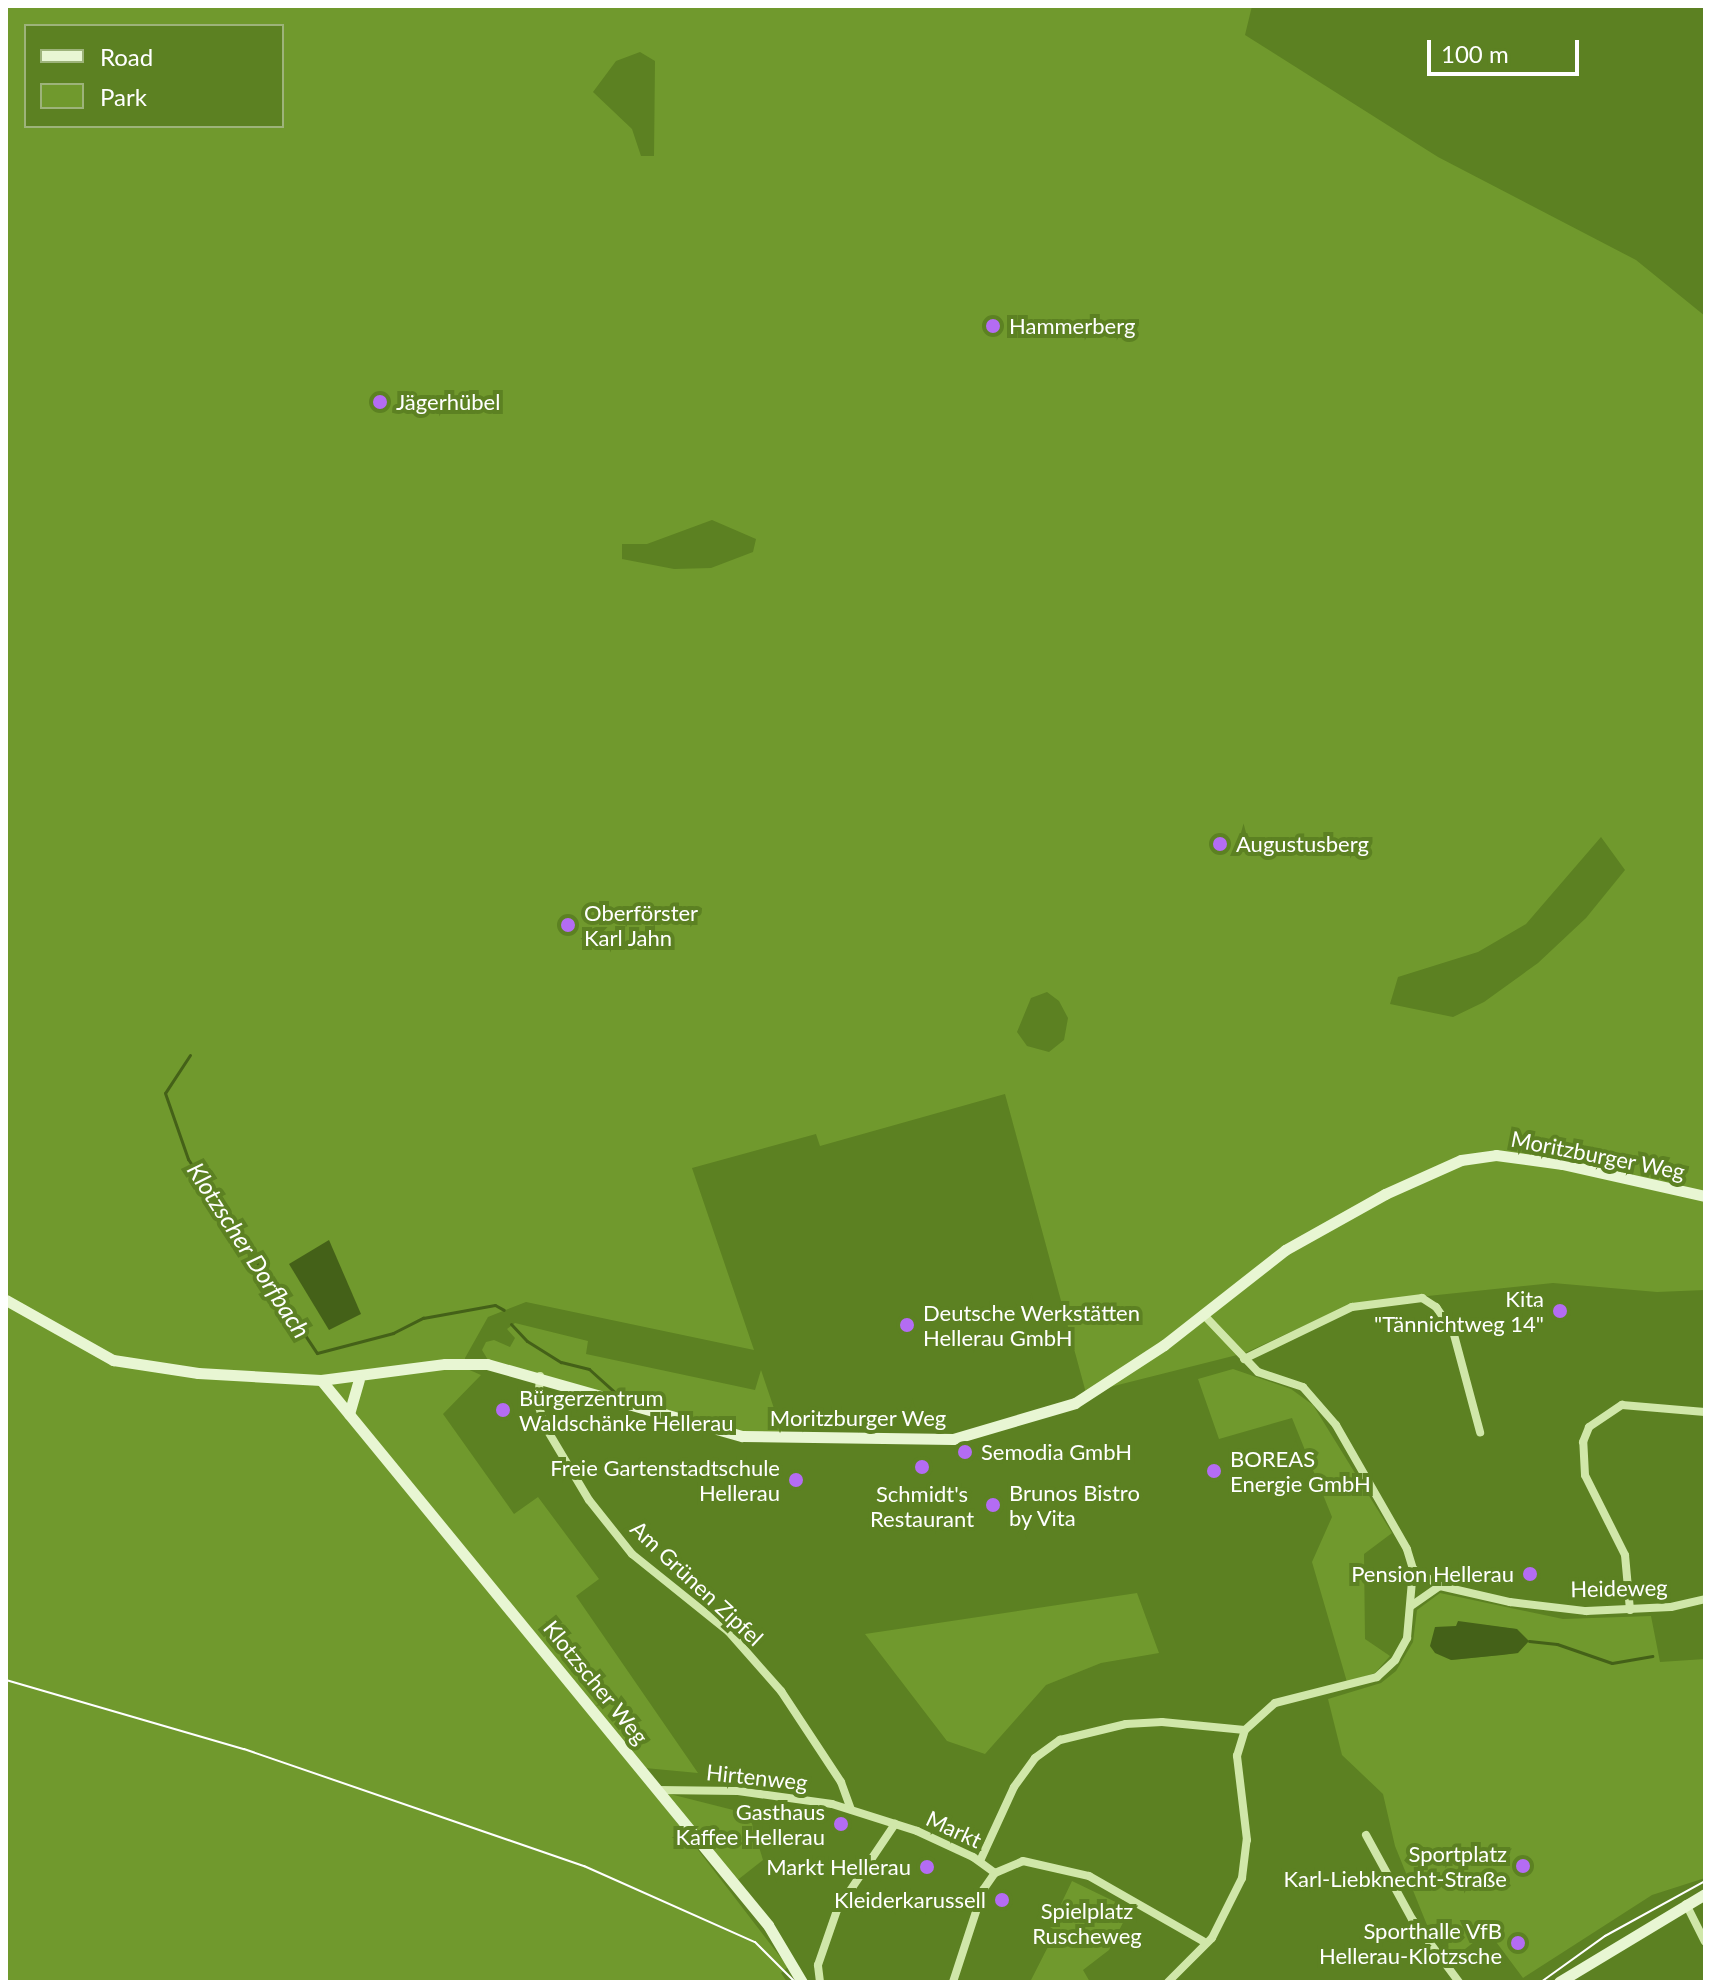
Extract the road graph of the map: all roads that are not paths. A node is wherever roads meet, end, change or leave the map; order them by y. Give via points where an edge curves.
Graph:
1 (1705, 1196) edge
2 (6, 1300) edge
3 (1203, 1314) junction
4 (1244, 1359) junction
5 (540, 1376) junction
6 (359, 1379) junction
7 (321, 1380) junction
8 (1705, 1412) edge
9 (349, 1414) junction
10 (1480, 1432) dead end
11 (1413, 1569) junction
12 (1440, 1586) junction
13 (1705, 1599) edge
14 (1411, 1606) junction
15 (1630, 1610) junction
16 (1245, 1730) junction
17 (658, 1790) junction
18 (851, 1809) junction
19 (895, 1824) junction
20 (1366, 1835) dead end
21 (980, 1861) junction
22 (995, 1873) junction
23 (1705, 1894) edge
24 (1685, 1903) junction
25 (1207, 1939) junction
26 (1705, 1942) edge
27 (802, 1982) edge
28 (820, 1982) edge
29 (953, 1982) edge
30 (1168, 1982) edge
31 (1459, 1982) edge
32 (1559, 1982) edge

1 - 3 street, Moritzburger Weg via 1562,1164 1496,1155 1461,1160 1385,1194 1285,1250
2 - 7 street, Moritzburger Weg via 113,1360 198,1373
3 - 4 street
3 - 5 street, Moritzburger Weg via 1075,1403 953,1439 742,1436 666,1419
4 - 10 street via 1352,1307 1422,1298 1436,1307 1453,1331
4 - 11 street via 1258,1372 1303,1387 1336,1425 1407,1549
5 - 6 street, Moritzburger Weg via 472,1363
5 - 18 street, Am Grünen Zipfel via 538,1404 546,1428 589,1500 632,1554 729,1632 781,1691 841,1782
6 - 7 street, Moritzburger Weg
6 - 9 street
7 - 9 street, Klotzscher Weg
8 - 15 street via 1622,1405 1589,1427 1583,1442 1585,1475 1625,1555
9 - 17 street, Klotzscher Weg
11 - 12 street, Heideweg
11 - 14 street
12 - 14 street
12 - 15 street, Heideweg via 1510,1602
13 - 15 street, Heideweg
14 - 16 street via 1407,1638 1377,1677 1275,1703
16 - 21 street via 1150,1723 1060,1740 1035,1758 1014,1787
16 - 25 street via 1237,1756 1246,1854 1231,1907
17 - 18 street, Hirtenweg via 738,1791
17 - 27 street, Klotzscher Weg via 768,1925
18 - 19 street, Markt
19 - 21 street, Markt
19 - 28 street via 837,1910 825,1937
20 - 31 street via 1412,1919
21 - 22 street, Markt
22 - 25 street via 1023,1861 1073,1870
22 - 29 street, Markt
23 - 24 street
24 - 26 street
24 - 32 street
25 - 30 street

